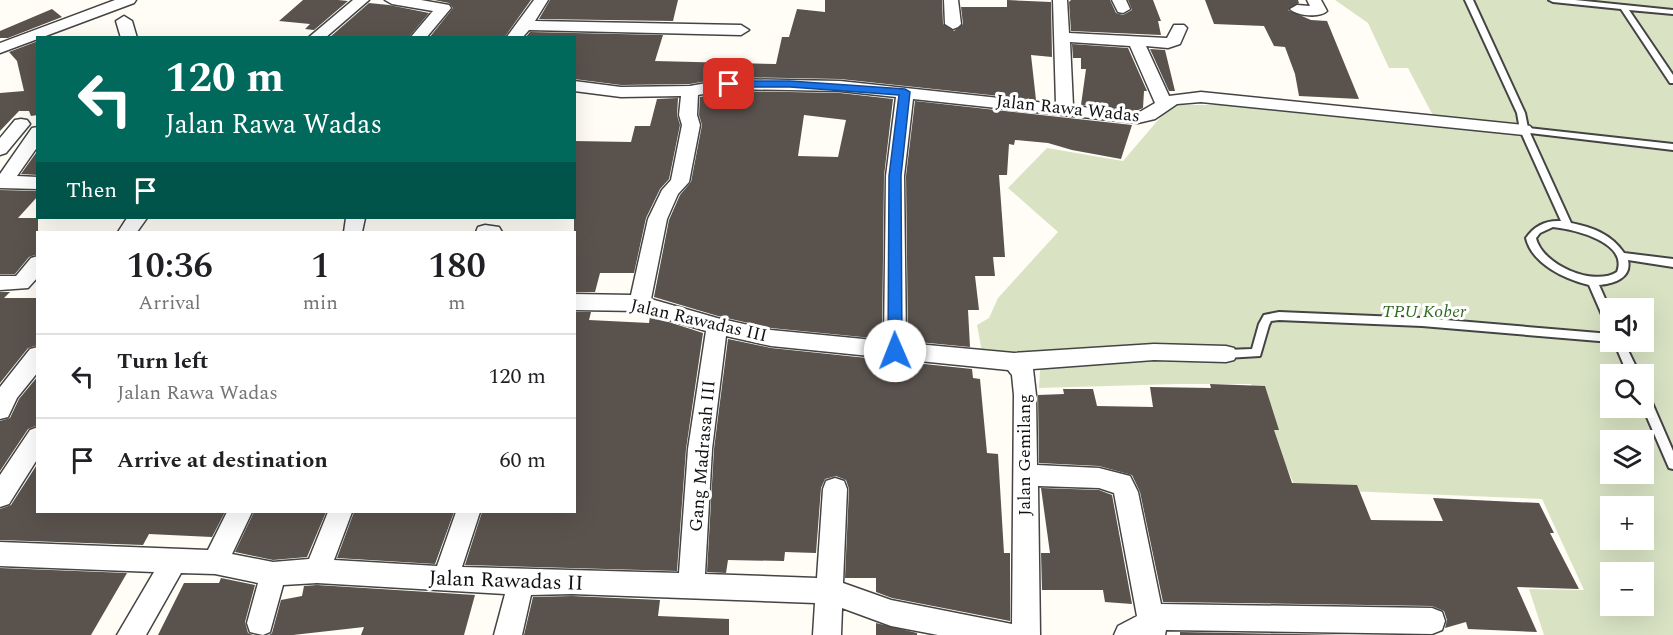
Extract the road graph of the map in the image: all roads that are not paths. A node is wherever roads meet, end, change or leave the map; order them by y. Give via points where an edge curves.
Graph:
1 (129, 0) edge
2 (362, 0) edge
3 (402, 0) edge
4 (541, 0) edge
5 (951, 0) edge
6 (1060, 0) edge
7 (1314, 0) edge
8 (1469, 0) edge
9 (1553, 0) edge
10 (1623, 7) junction
11 (1297, 9) dead end
12 (1673, 12) edge
13 (124, 21) dead end
14 (953, 24) dead end
15 (525, 26) junction
16 (1179, 28) dead end
17 (741, 30) dead end
18 (128, 36) edge
19 (317, 36) edge
20 (419, 36) edge
21 (515, 36) edge
22 (1063, 37) junction
23 (1137, 43) junction
24 (0, 48) edge
25 (1673, 81) edge
26 (576, 86) edge
27 (690, 91) junction
28 (905, 92) junction
29 (1164, 104) junction
30 (1065, 108) junction
31 (21, 124) dead end
32 (1524, 129) junction
33 (36, 135) edge
34 (1673, 147) edge
35 (0, 149) edge
36 (1, 183) edge
37 (36, 183) edge
38 (137, 219) edge
39 (1567, 225) junction
40 (128, 231) edge
41 (1622, 256) junction
42 (1673, 263) edge
43 (36, 265) edge
44 (1593, 282) junction
45 (0, 283) edge
46 (1600, 298) edge
47 (576, 302) edge
48 (640, 303) junction
49 (717, 326) junction
50 (1600, 337) edge
51 (895, 351) junction
52 (1226, 354) joint
53 (36, 358) edge
54 (1014, 362) junction
55 (0, 410) edge
56 (1653, 418) edge
57 (36, 440) edge
58 (1673, 464) edge
59 (1024, 475) junction
60 (835, 489) dead end
61 (0, 496) edge
62 (240, 513) edge
63 (340, 513) edge
64 (468, 513) edge
65 (0, 554) edge
66 (174, 561) junction
67 (215, 562) junction
68 (317, 571) junction
69 (273, 574) junction
70 (445, 580) junction
71 (521, 583) junction
72 (692, 587) junction
73 (830, 591) junction
74 (1432, 621) dead end
75 (260, 623) dead end
76 (1144, 630) edge
77 (131, 635) edge
78 (508, 635) edge
79 (827, 635) edge
80 (1007, 635) edge
81 (1026, 635) edge

1 - 24 street
2 - 19 street
3 - 20 street via 444,8
4 - 15 street
5 - 14 street
6 - 22 street
7 - 11 street via 1320,10
8 - 32 lane via 1521,113
9 - 10 lane
10 - 12 lane
10 - 25 lane
13 - 18 street
15 - 17 street
15 - 21 street
16 - 23 street via 1174,41
22 - 23 street
22 - 30 street
23 - 29 street
26 - 27 street, Jalan Rawa Wadas via 621,92
27 - 28 street, Jalan Rawa Wadas via 729,84 790,84
27 - 48 street via 688,116 692,125 680,182 670,189 659,216
28 - 30 street, Jalan Rawa Wadas
28 - 51 street via 895,176
29 - 30 street, Jalan Rawa Wadas via 1154,114 1138,118
29 - 32 street, Jalan Rawa Wadas via 1201,97
31 - 35 street
32 - 34 lane
32 - 39 lane
33 - 36 street
36 - 37 street
38 - 40 street
39 - 41 lane via 1599,236
39 - 44 lane via 1541,227 1532,241 1536,251 1559,271
41 - 42 lane
41 - 44 lane via 1623,273 1606,282
43 - 45 street via 21,283
44 - 46 lane
47 - 48 street, Jalan Rawadas III
48 - 49 street, Jalan Rawadas III
49 - 51 street, Jalan Rawadas III via 771,338
49 - 72 street, Gang Madrasah III via 700,448
50 - 52 lane via 1422,322 1279,316 1268,318 1264,324 1257,353
51 - 54 street
52 - 54 street via 1154,352
53 - 55 street via 8,393
54 - 59 street, Jalan Gemilang via 1023,372 1024,381
56 - 58 lane
57 - 61 street
59 - 76 street via 1098,478 1121,483 1126,492
59 - 81 street, Jalan Gemilang
60 - 73 street
62 - 67 street
63 - 68 street
64 - 70 street
65 - 66 street, Jalan Rawadas II
66 - 67 street, Jalan Rawadas II
66 - 77 street
67 - 69 street, Jalan Rawadas II
68 - 69 street, Jalan Rawadas II
68 - 70 street, Jalan Rawadas II
69 - 75 street
70 - 71 street, Jalan Rawadas II
71 - 72 street, Jalan Rawadas II
71 - 78 street
72 - 73 street, Jalan Rawadas II
73 - 79 street
73 - 80 street, Jalan Rawadas II via 891,613
74 - 76 street via 1155,617

